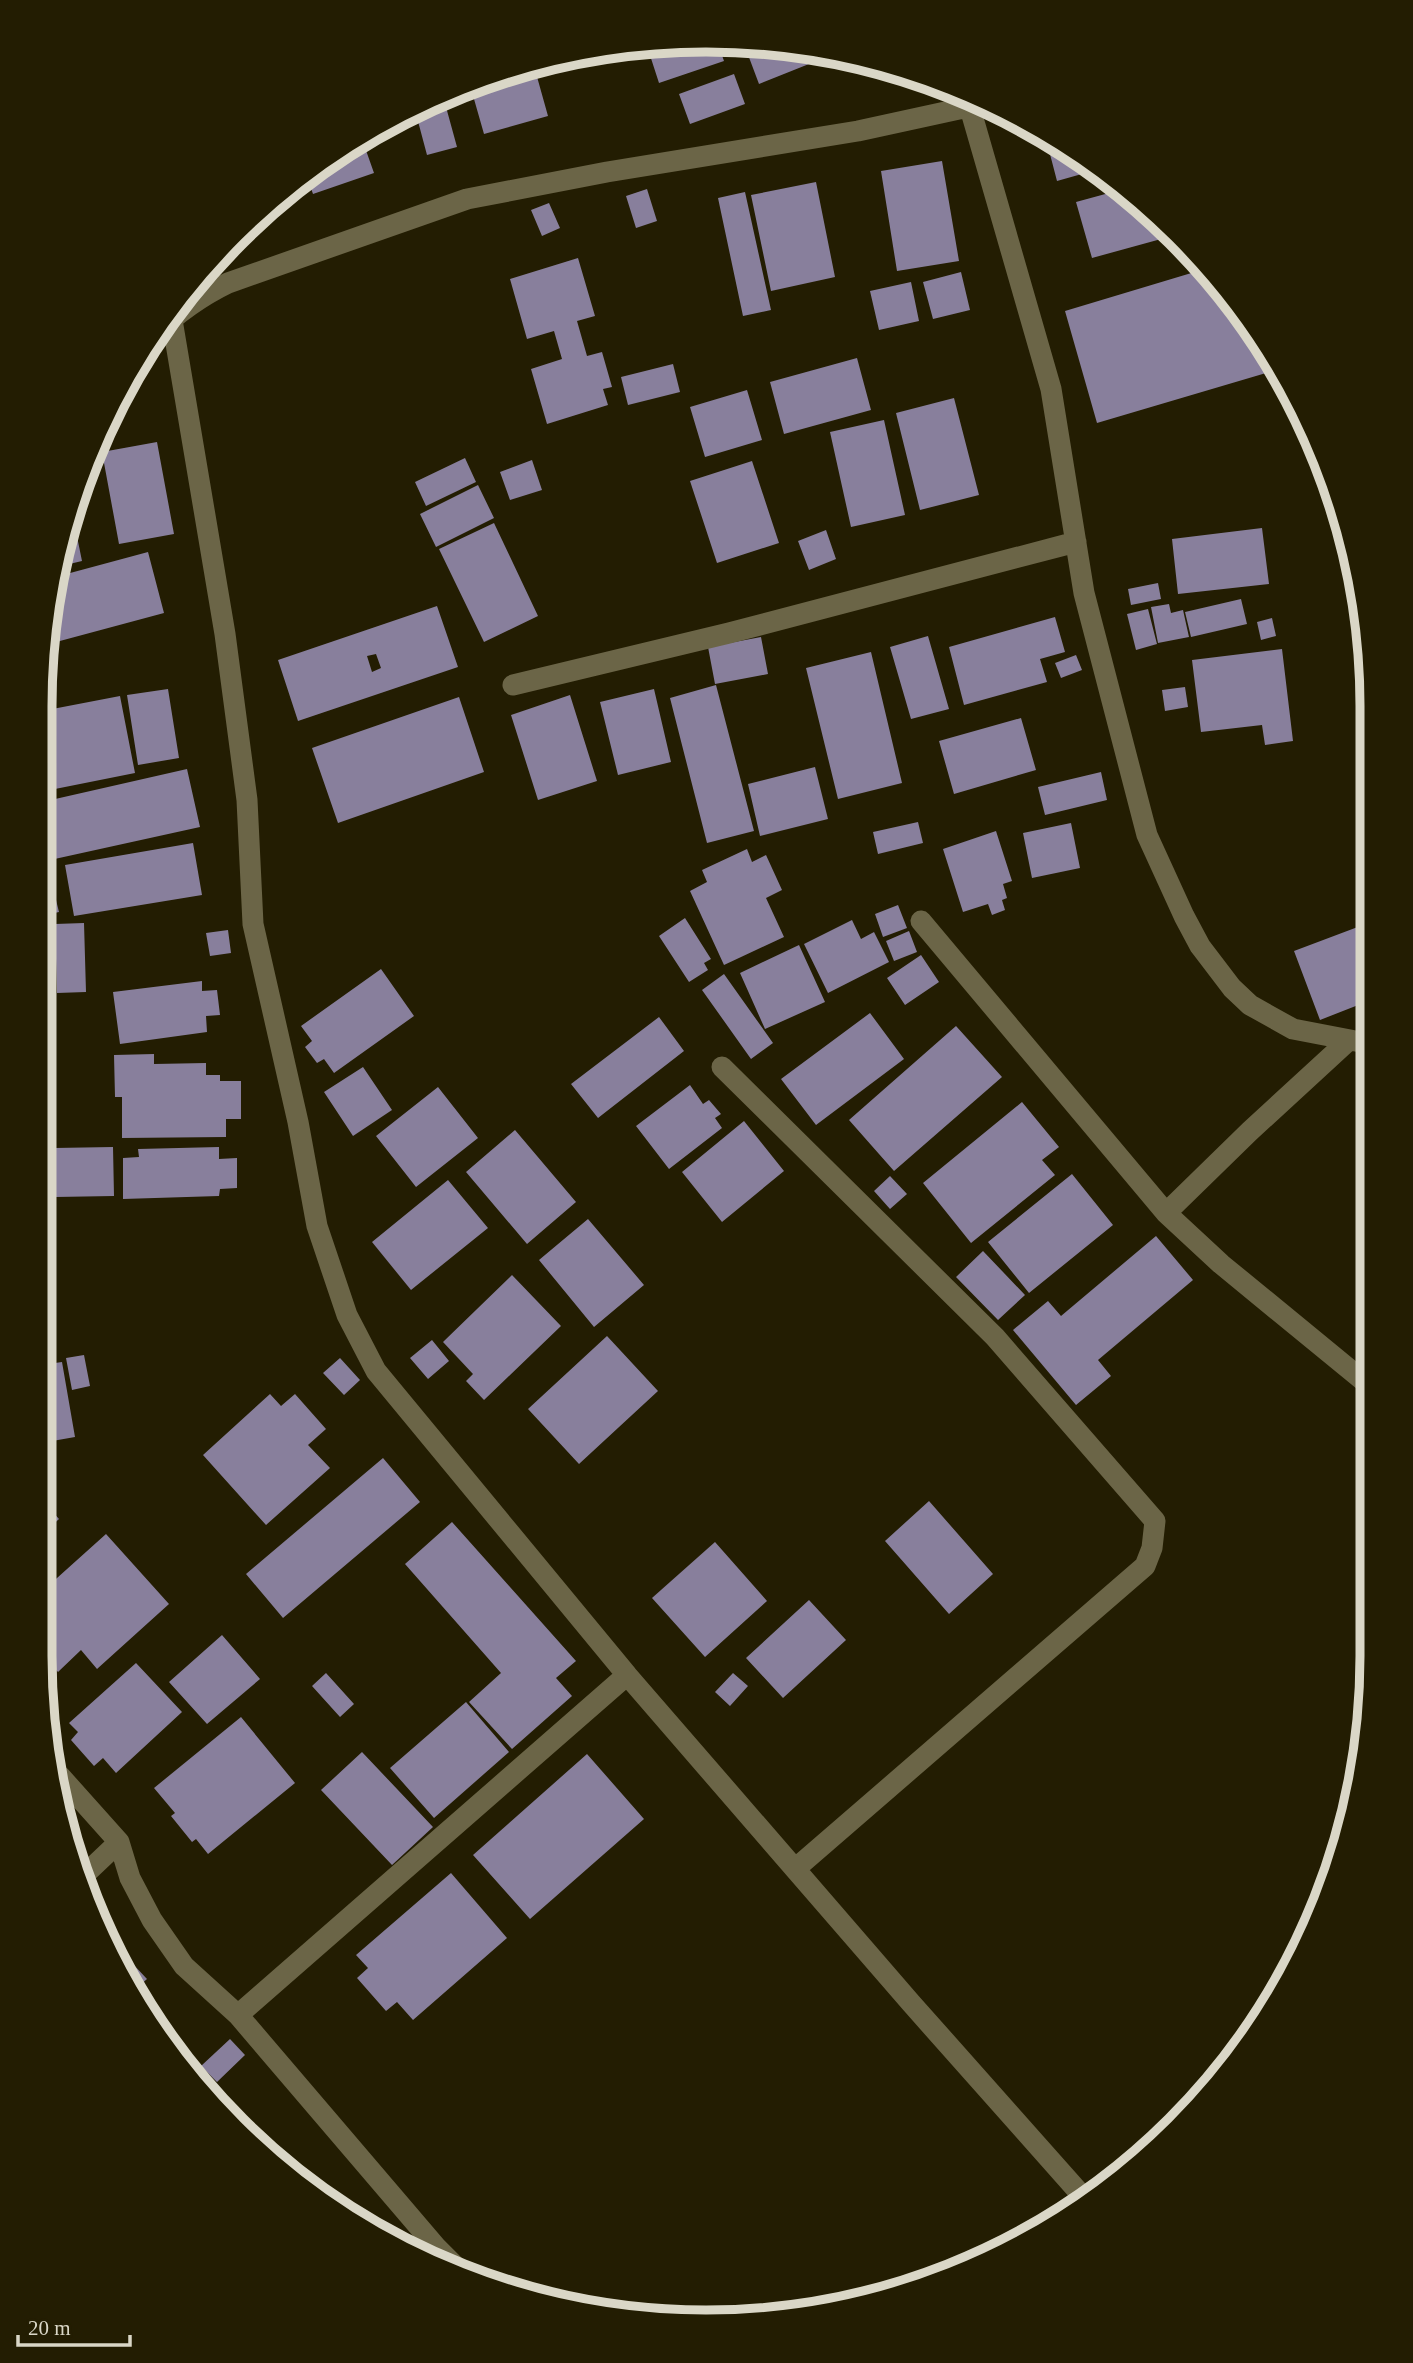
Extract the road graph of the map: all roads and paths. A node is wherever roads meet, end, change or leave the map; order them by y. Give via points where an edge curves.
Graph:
1 (968, 107) edge
2 (979, 112) edge
3 (194, 301) edge
4 (173, 329) edge
5 (1076, 542) junction
6 (513, 685) dead end
7 (920, 921) dead end
8 (1349, 1040) junction
9 (1360, 1042) edge
10 (722, 1067) dead end
11 (1166, 1213) junction
12 (1360, 1378) edge
13 (627, 1675) junction
14 (65, 1781) edge
15 (119, 1842) junction
16 (795, 1869) junction
17 (88, 1871) edge
18 (238, 2015) junction
19 (1080, 2193) edge
20 (434, 2251) edge

1 - 3 street via 858,131 467,199 228,283
2 - 5 street via 1051,389
4 - 13 street via 225,634 247,800 253,925 317,1226 347,1315 376,1371
5 - 6 street
5 - 8 street via 1084,593 1147,835 1200,946 1250,1005 1293,1028
7 - 11 street
8 - 9 street
8 - 11 street
10 - 16 street via 995,1337 1155,1521 1145,1566
11 - 12 street
13 - 16 street
13 - 18 street
14 - 15 street
15 - 17 street
15 - 18 street via 152,1920 184,1966
16 - 19 street
18 - 20 street

